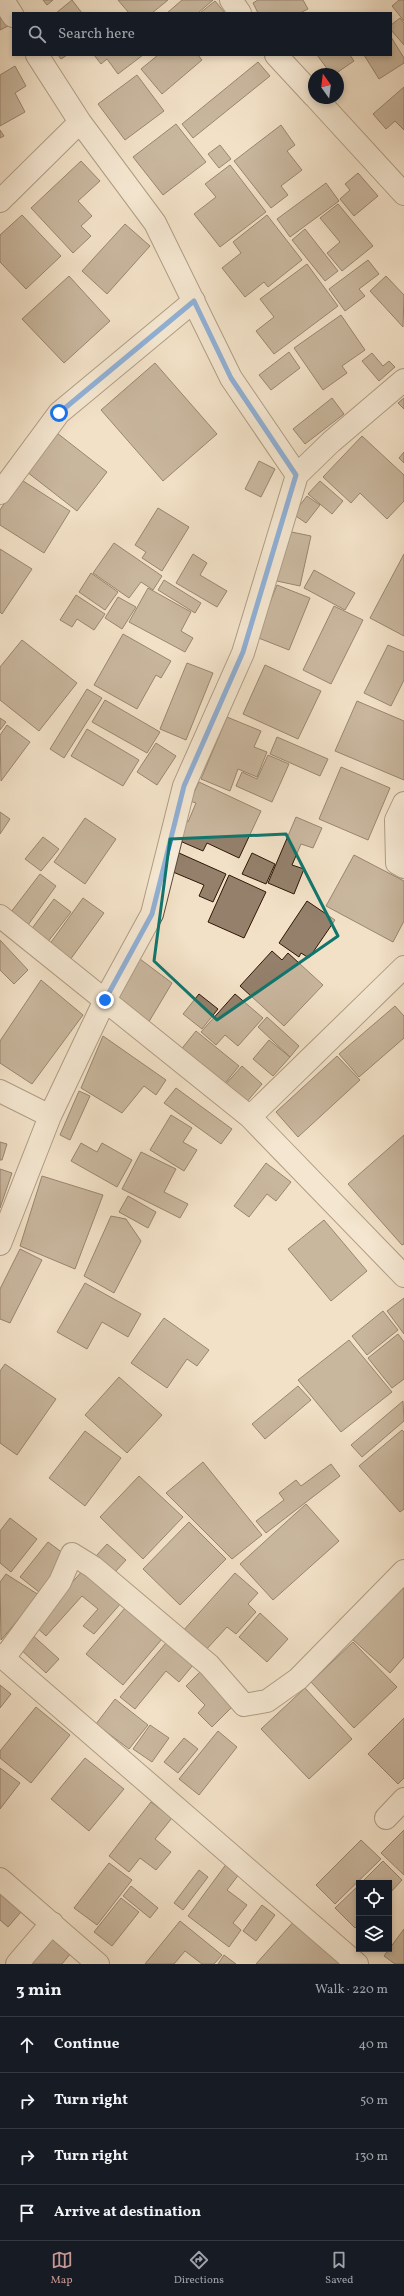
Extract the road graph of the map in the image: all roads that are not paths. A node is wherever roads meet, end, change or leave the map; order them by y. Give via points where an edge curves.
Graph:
1 (3, 0) edge
2 (231, 0) edge
3 (239, 12) edge
4 (12, 14) edge
5 (38, 56) edge
6 (277, 56) edge
7 (308, 89) edge
8 (321, 104) edge
9 (80, 122) junction
10 (404, 194) edge
11 (0, 200) edge
12 (194, 301) junction
13 (404, 380) edge
14 (296, 475) junction
15 (0, 493) edge
16 (404, 803) edge
17 (404, 867) edge
18 (0, 916) edge
19 (404, 967) edge
20 (105, 1000) junction
21 (0, 1091) edge
22 (50, 1116) junction
23 (250, 1117) junction
24 (0, 1244) edge
25 (404, 1276) edge
26 (404, 1571) edge
27 (2, 1656) edge
28 (404, 1799) edge
29 (386, 1818) dead end
30 (0, 1880) edge
31 (52, 1923) junction
32 (17, 1964) edge
33 (98, 1964) edge
34 (356, 1964) edge

1 - 4 street
2 - 3 street
5 - 9 street
6 - 7 street
8 - 10 street
9 - 11 street
9 - 12 street via 155,223
12 - 14 street via 231,378
12 - 15 street via 59,413
13 - 14 street
14 - 20 street via 243,652 184,786 152,914
16 - 17 street via 396,820 398,863
18 - 20 street
19 - 23 street
20 - 22 street
20 - 23 street
21 - 22 street
22 - 24 street
23 - 25 street
26 - 27 street via 298,1679 267,1701 244,1705 209,1665 93,1567 72,1554 60,1582
27 - 34 street
28 - 29 street
30 - 31 street
31 - 32 street
31 - 33 street

